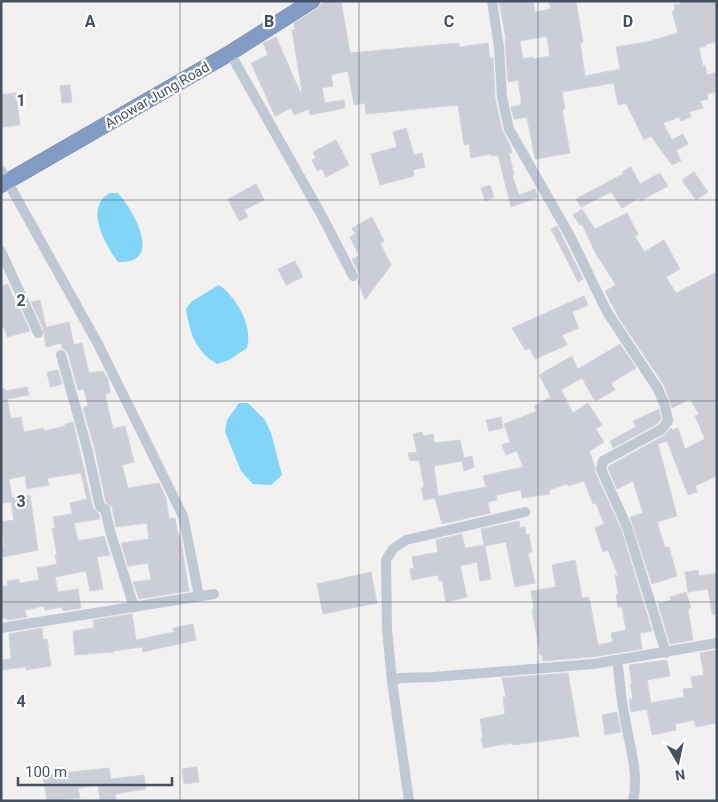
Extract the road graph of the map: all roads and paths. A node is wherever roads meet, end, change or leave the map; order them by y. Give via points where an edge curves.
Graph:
1 (312, 1) edge
2 (492, 1) edge
3 (296, 5) edge
4 (230, 52) junction
5 (3, 179) edge
6 (1, 251) edge
7 (352, 276) dead end
8 (38, 334) dead end
9 (61, 355) dead end
10 (525, 512) dead end
11 (214, 594) dead end
12 (199, 596) junction
13 (134, 607) junction
14 (1, 628) edge
15 (717, 643) edge
16 (666, 653) junction
17 (618, 667) dead end
18 (392, 681) junction
19 (409, 801) edge
20 (633, 801) edge

1 - 3 highway, Anowar Jung Road
2 - 16 street via 502,97 509,128 570,236 607,312 658,389 668,413 668,421 662,429 603,461 601,469 626,527
3 - 4 highway, Anowar Jung Road
4 - 5 highway, Anowar Jung Road
4 - 7 street
5 - 12 street via 98,344 183,516
6 - 8 street
9 - 13 street via 100,508 105,509
10 - 18 street via 406,540 393,549 386,560
11 - 12 street
12 - 13 street
13 - 14 street
15 - 16 street
16 - 18 street via 593,664
17 - 20 street via 632,758
18 - 19 street

